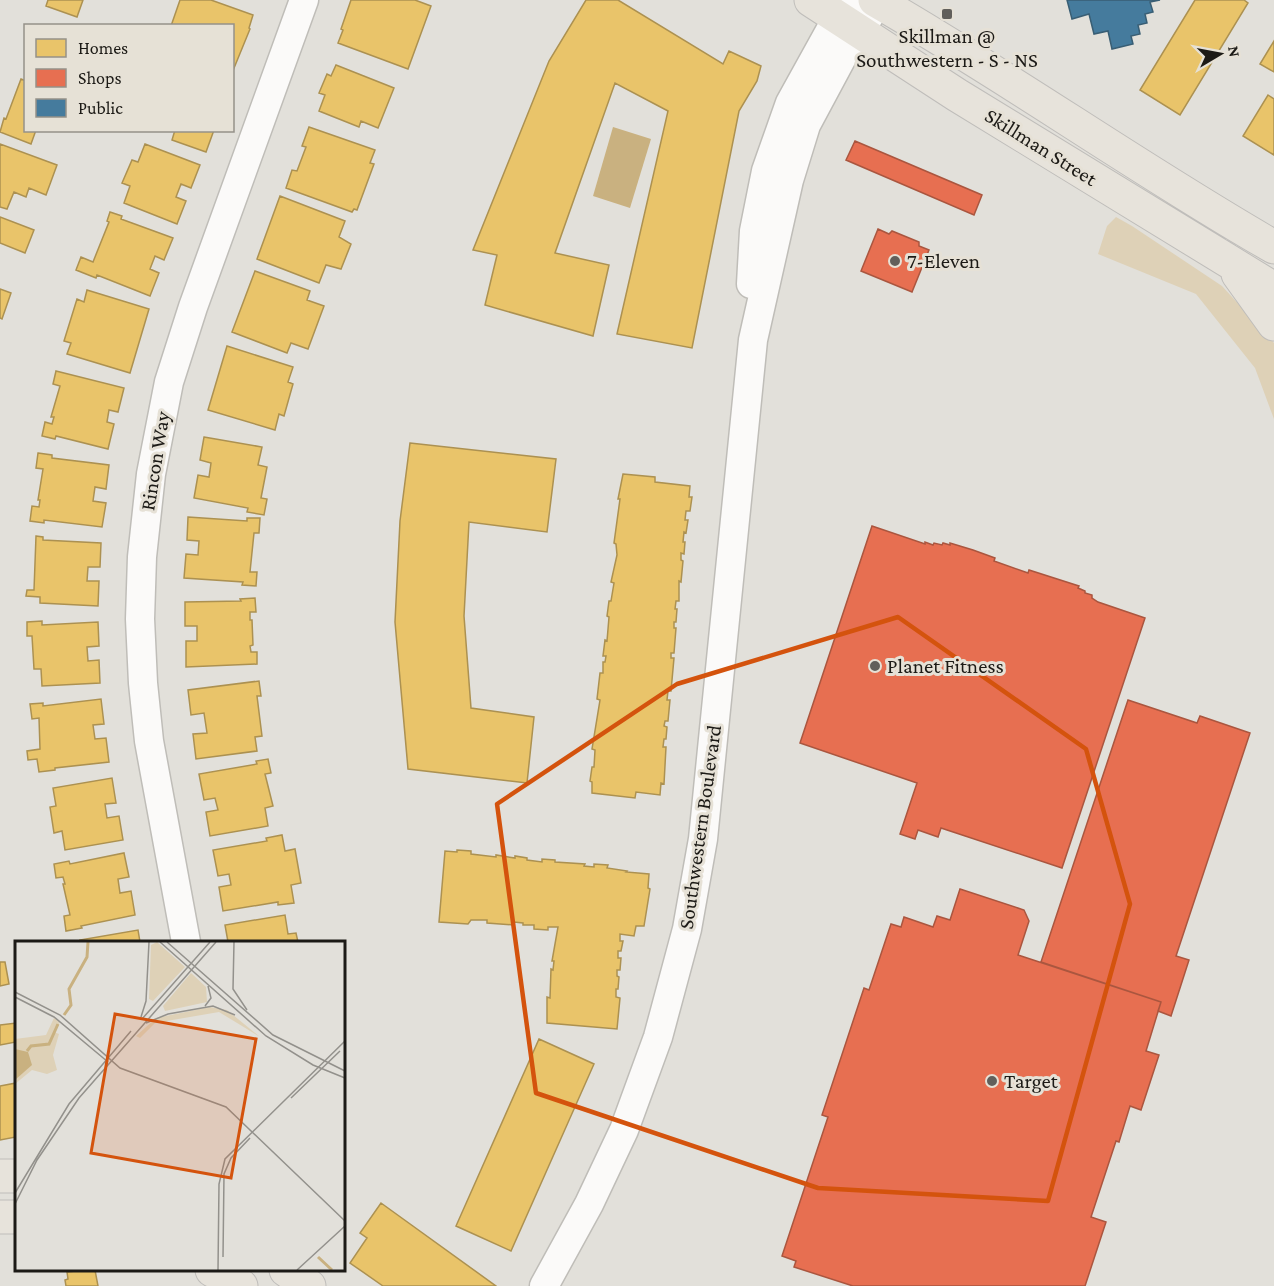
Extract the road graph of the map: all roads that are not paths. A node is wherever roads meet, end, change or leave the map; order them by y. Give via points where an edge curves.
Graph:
1 (304, 0) edge
2 (856, 7) edge
3 (1123, 153) junction
4 (1108, 188) junction
5 (1228, 221) junction
6 (1274, 227) edge
7 (1274, 247) edge
8 (1228, 261) junction
9 (1274, 289) edge
10 (1274, 324) edge
11 (186, 941) edge
12 (215, 1271) edge
13 (289, 1271) edge
14 (241, 1286) edge
15 (309, 1286) edge
16 (544, 1286) edge

1 - 11 street, Rincon Way via 168,382 151,474 142,557 142,683
2 - 3 main road, Skillman Street via 1028,92
2 - 4 main road, Skillman Street via 957,95
2 - 16 street, Southwestern Boulevard via 790,103 766,171 754,231 753,340 703,838 687,929 658,1037 624,1130
3 - 4 main road
3 - 5 main road, Skillman Street
4 - 8 main road, Skillman Street
5 - 6 main road
5 - 7 main road, Skillman Street
8 - 9 main road, Skillman Street
8 - 10 main road
12 - 14 main road
13 - 15 main road

